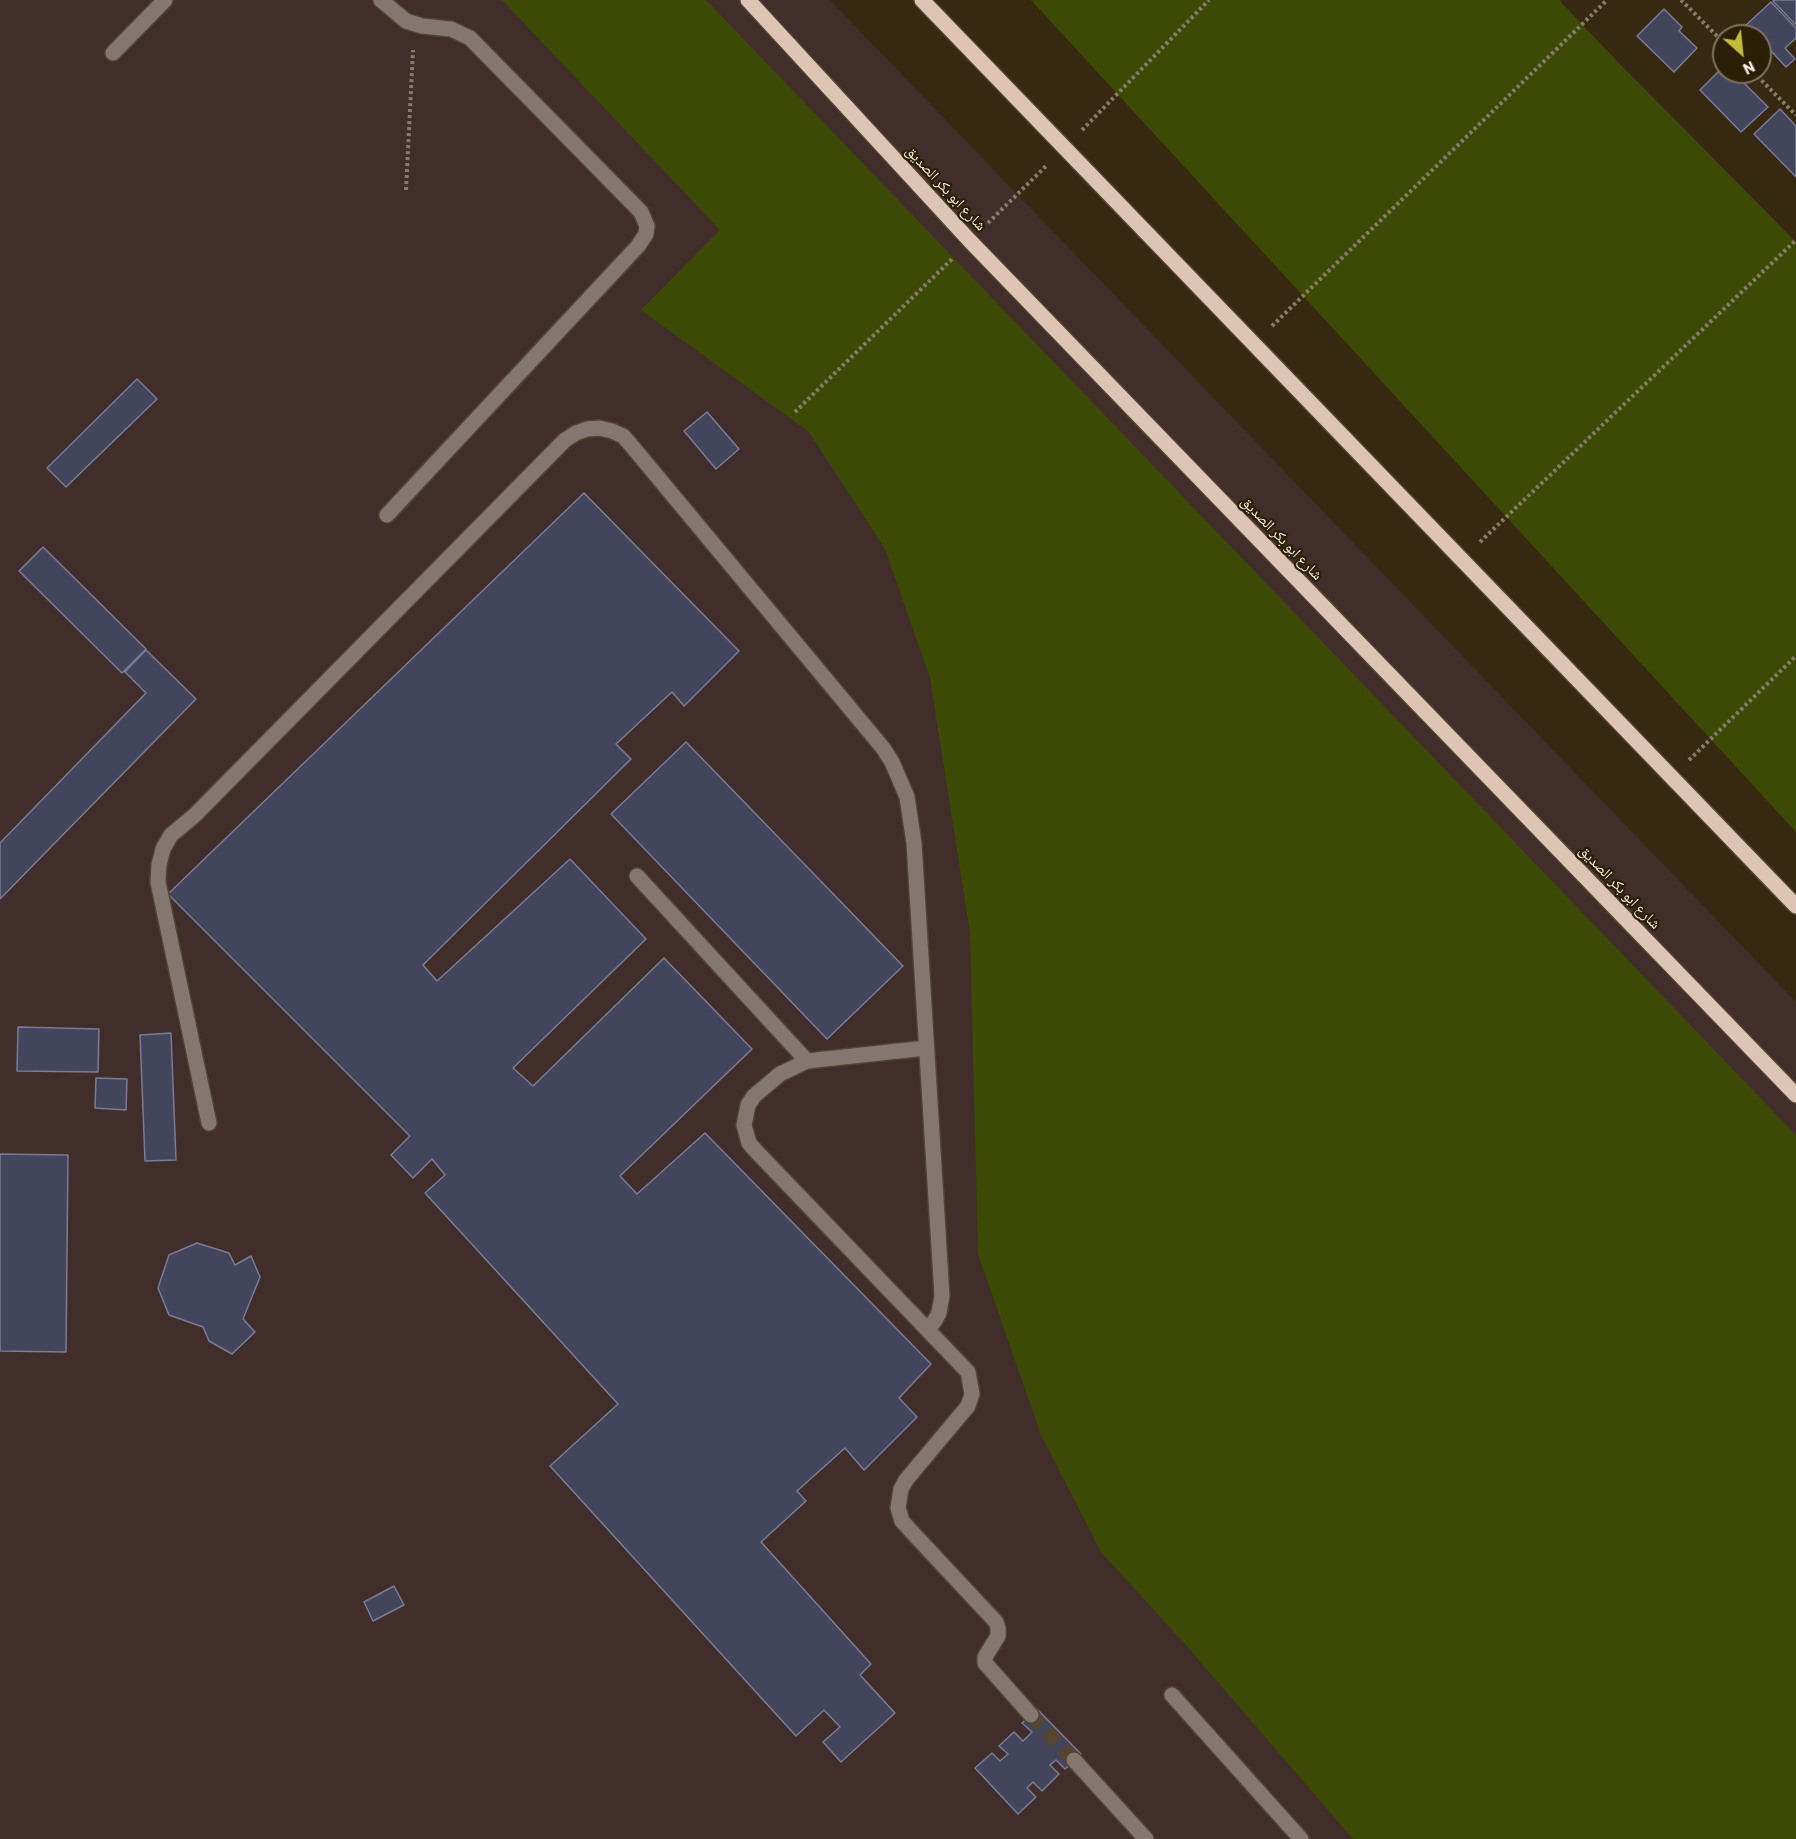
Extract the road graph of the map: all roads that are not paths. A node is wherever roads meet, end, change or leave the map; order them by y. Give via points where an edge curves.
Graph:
1 (165, 0) edge
2 (381, 0) edge
3 (748, 0) edge
4 (922, 0) edge
5 (114, 53) dead end
6 (387, 515) dead end
7 (637, 876) dead end
8 (1796, 906) edge
9 (926, 1048) junction
10 (807, 1061) junction
11 (1796, 1095) edge
12 (209, 1123) dead end
13 (927, 1328) junction
14 (1172, 1695) dead end
15 (1031, 1715) tunnel mouth
16 (1074, 1760) tunnel mouth
17 (1146, 1839) edge
18 (1301, 1839) edge

1 - 5 lane
2 - 6 lane via 398,17 414,24 451,29 470,38 641,212 646,226 638,246
3 - 11 main road, شارع ابو بكر الصديق via 970,241
4 - 8 main road
7 - 10 lane
9 - 10 lane
9 - 12 lane via 914,843 907,797 892,762 623,436 612,430 587,429 565,440 171,835 159,865 158,882
9 - 13 lane via 942,1305
10 - 13 lane via 780,1074 754,1096 744,1125 749,1143
13 - 15 lane via 968,1372 972,1394 961,1417 906,1480 898,1508 902,1521 996,1622 998,1636 985,1663
14 - 18 lane
16 - 17 lane

